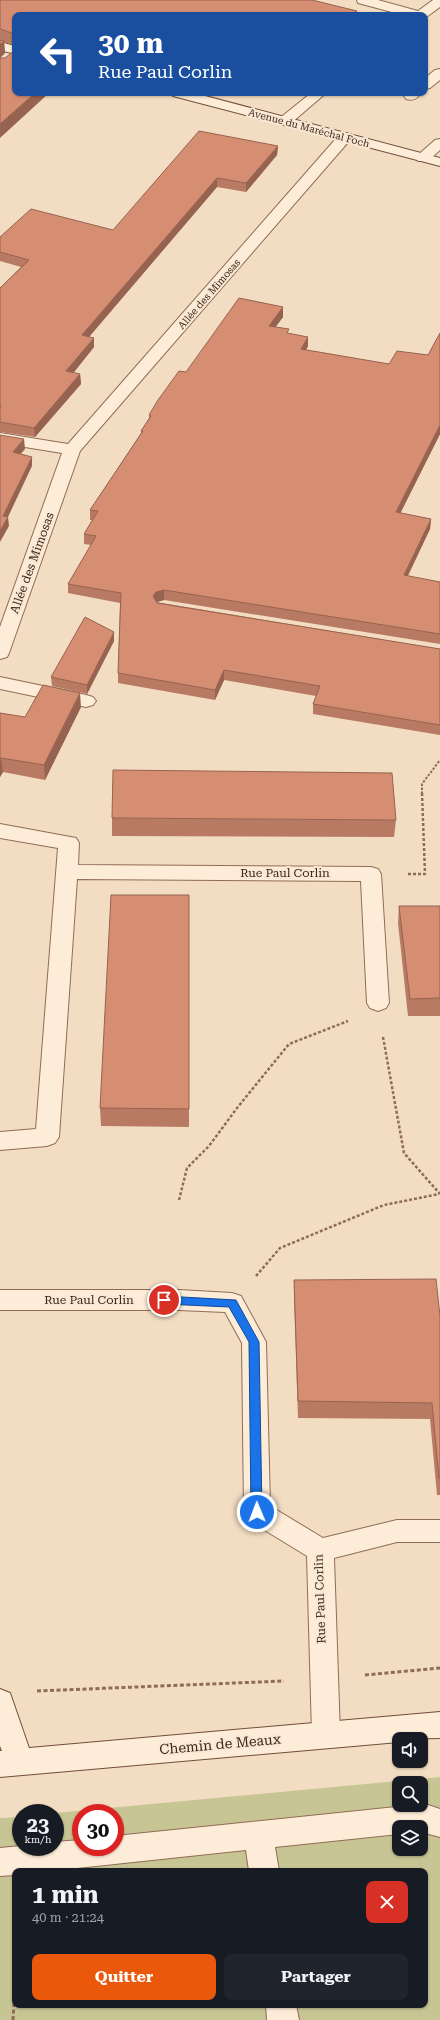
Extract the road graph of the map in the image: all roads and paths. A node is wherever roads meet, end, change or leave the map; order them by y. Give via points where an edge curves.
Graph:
1 (363, 0) edge
2 (440, 1) edge
3 (409, 12) edge
4 (424, 12) edge
5 (0, 46) edge
6 (12, 49) edge
7 (440, 73) edge
8 (428, 83) edge
9 (189, 96) edge
10 (315, 96) edge
11 (285, 122) junction
12 (345, 137) junction
13 (440, 143) edge
14 (423, 158) junction
15 (440, 162) edge
16 (0, 438) edge
17 (72, 450) junction
18 (0, 653) edge
19 (0, 683) edge
20 (86, 701) dead end
21 (440, 760) edge
22 (0, 832) edge
23 (68, 872) junction
24 (371, 874) junction
25 (378, 1003) junction
26 (0, 1141) edge
27 (440, 1194) edge
28 (180, 1200) dead end
29 (0, 1300) edge
30 (232, 1303) junction
31 (440, 1531) edge
32 (320, 1550) junction
33 (440, 1668) edge
34 (324, 1679) junction
35 (30, 1687) dead end
36 (0, 1702) edge
37 (440, 1725) edge
38 (326, 1735) junction
39 (10, 1764) edge
40 (440, 1823) edge
41 (259, 1835) junction
42 (0, 1862) edge
43 (264, 1868) edge
44 (14, 2008) edge
45 (281, 2008) edge
46 (13, 2020) edge
47 (283, 2020) edge

1 - 3 street
2 - 4 street
5 - 6 street
7 - 8 street
9 - 11 street, Avenue du Maréchal Foch
10 - 11 street
11 - 12 street, Avenue du Maréchal Foch
12 - 14 street, Avenue du Maréchal Foch
12 - 17 street, Allée des Mimosas
13 - 14 street
14 - 15 street, Avenue du Maréchal Foch
16 - 17 street
17 - 18 street, Allée des Mimosas
19 - 20 street
21 - 24 path via 422,784 425,874
22 - 23 street via 69,843
23 - 24 street, Rue Paul Corlin
23 - 26 street via 47,1137
24 - 25 street
25 - 27 path via 404,1153
25 - 28 path via 361,1016 289,1044 208,1146 187,1168
27 - 30 path via 384,1205 280,1248
29 - 30 street, Rue Paul Corlin via 179,1300
30 - 32 street, Rue Paul Corlin via 254,1342 257,1512
31 - 32 street via 397,1531
32 - 34 street, Rue Paul Corlin
33 - 34 path
34 - 35 path via 36,1691
34 - 38 street, Rue Paul Corlin
36 - 39 street
37 - 38 street, Chemin de Meaux
38 - 39 street, Chemin de Meaux
40 - 41 street via 425,1818
41 - 42 street
41 - 43 street
44 - 46 path
45 - 47 street

